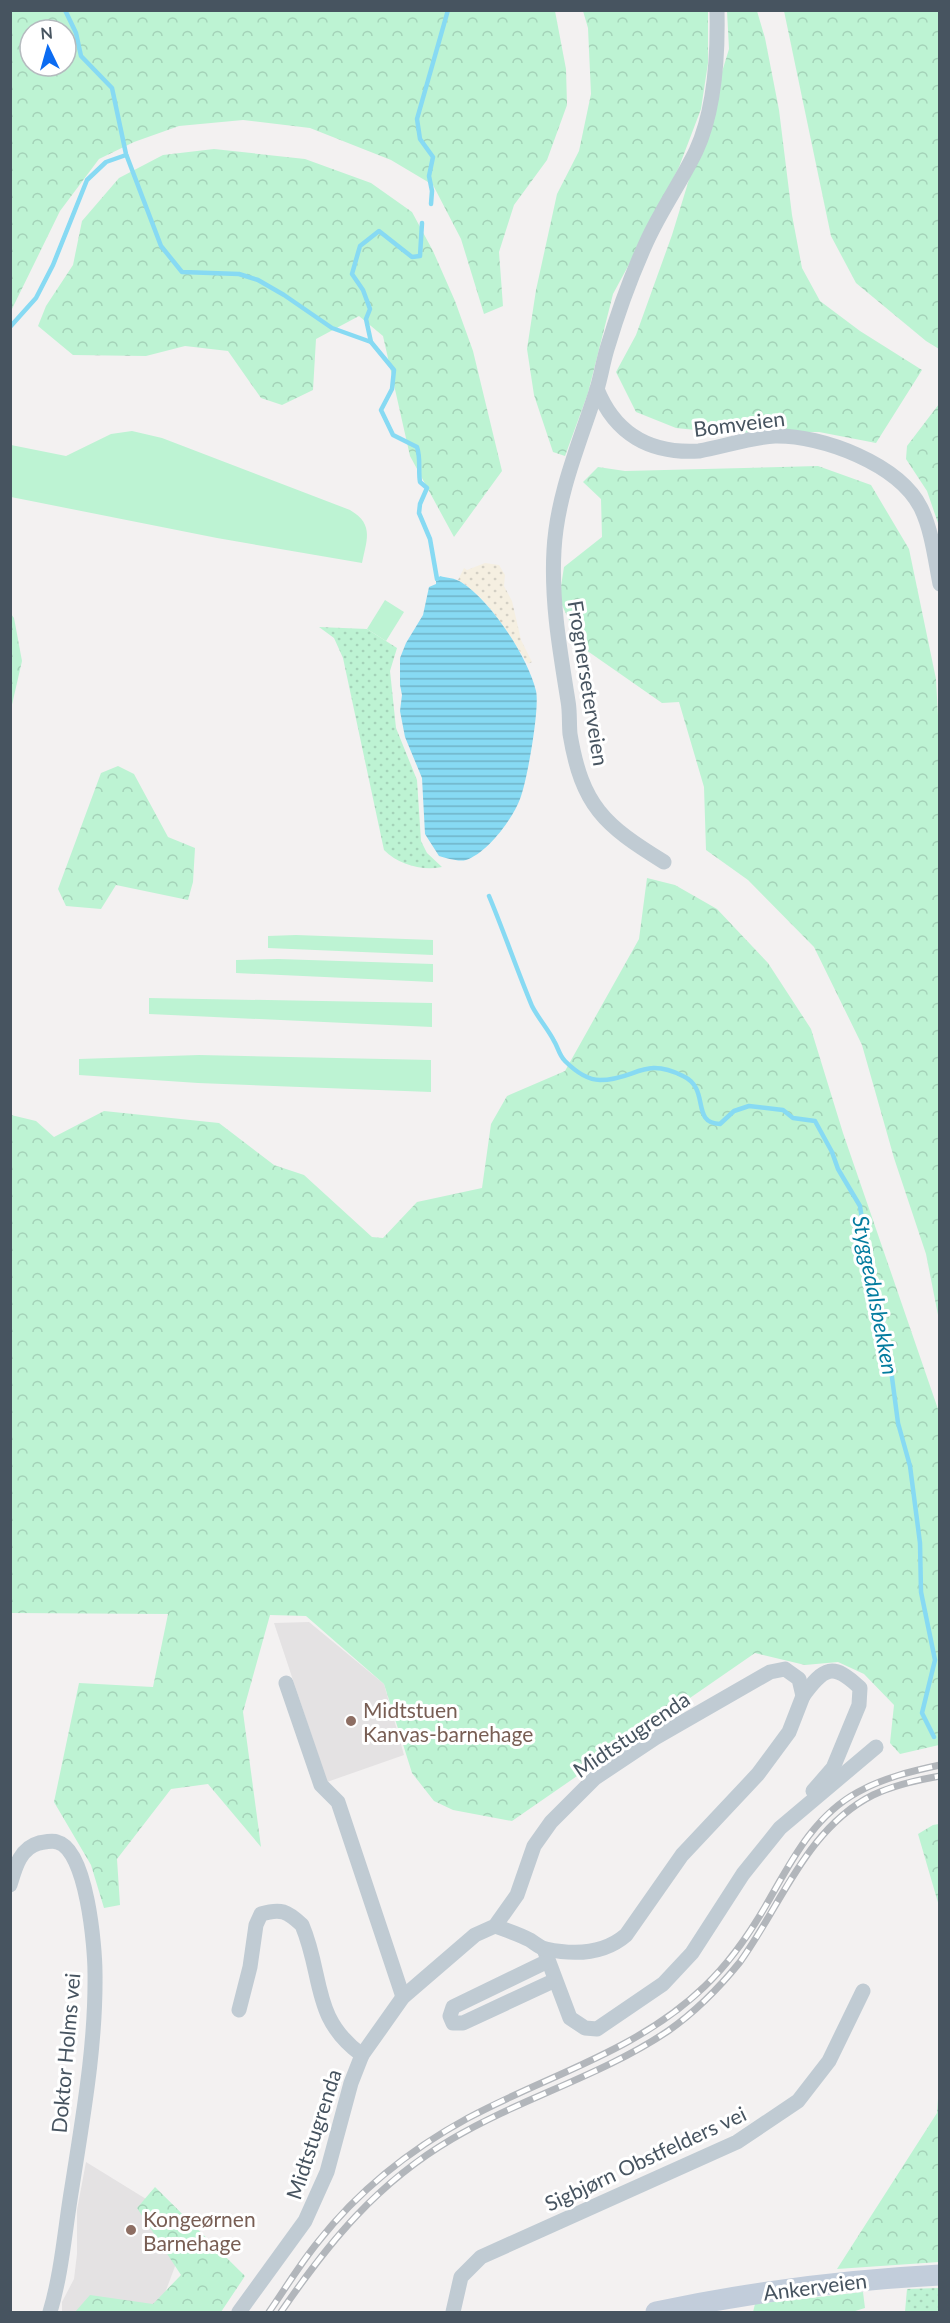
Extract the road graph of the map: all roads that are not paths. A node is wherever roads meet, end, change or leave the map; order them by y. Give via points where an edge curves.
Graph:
1 (717, 10) edge
2 (597, 389) junction
3 (939, 584) edge
4 (664, 862) dead end
5 (286, 1683) dead end
6 (803, 1696) junction
7 (876, 1747) dead end
8 (780, 1828) junction
9 (10, 1885) edge
10 (495, 1926) junction
11 (546, 1955) junction
12 (549, 1983) dead end
13 (863, 1991) dead end
14 (403, 1997) junction
15 (239, 2010) dead end
16 (362, 2055) junction
17 (939, 2275) edge
18 (50, 2313) edge
19 (239, 2313) edge
20 (453, 2313) edge
21 (656, 2313) edge

1 - 2 street via 708,120 639,261 618,313
2 - 3 street, Bomveien via 614,421 643,441 665,449 699,451 773,436 797,437 872,462 903,484 920,506
2 - 4 street, Frognerseterveien via 559,511 554,549 556,636 570,732 588,794 610,825
5 - 14 street via 321,1785 338,1802
6 - 8 street via 817,1676 831,1671 847,1676 860,1688 859,1705 833,1768
6 - 10 street, Midtstugrenda via 799,1679 785,1669 770,1672 655,1738 595,1778 551,1822 534,1846 517,1895
6 - 11 street via 789,1732 777,1749 689,1847 626,1935 600,1950
7 - 8 street
8 - 11 street via 743,1874 692,1953 663,1984 597,2029 585,2028 570,2018
9 - 18 street, Doktor Holms vei via 22,1853 32,1845 58,1842 75,1863 93,1928 90,2056
10 - 11 street via 529,1940
10 - 14 street, Midtstugrenda via 476,1935
11 - 12 street via 453,2007 450,2016 453,2023 463,2023
13 - 20 street, Sigbjørn Obstfelders vei via 829,2061 798,2101 736,2142 481,2257 461,2277
14 - 16 street, Midtstugrenda
15 - 16 street, Midtstugrenda via 256,1925 261,1914 276,1909 291,1915 302,1926 327,2016 345,2042
16 - 19 street, Midtstugrenda via 327,2172 305,2221
17 - 21 main road, Ankerveien via 796,2287

